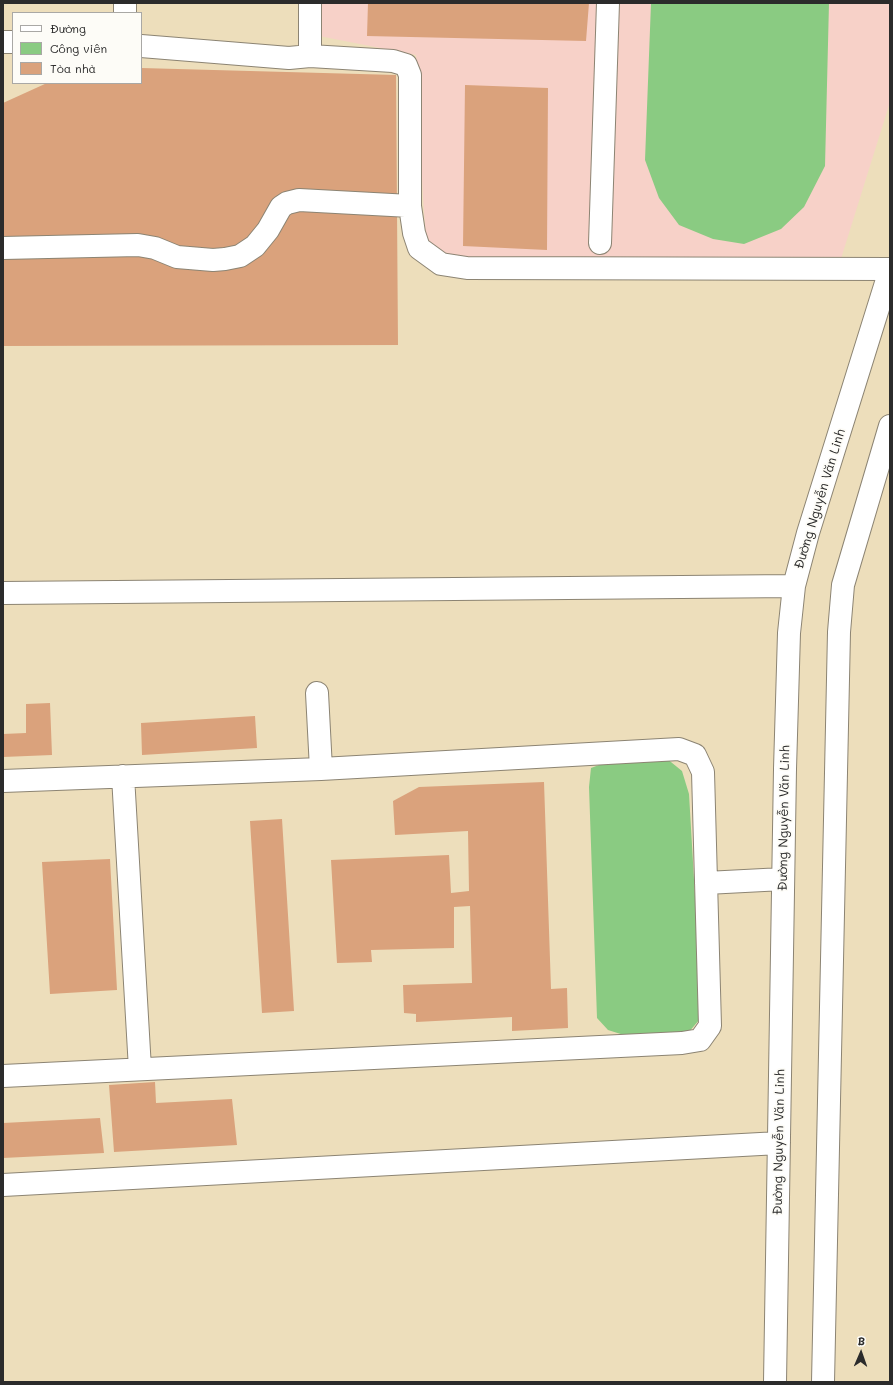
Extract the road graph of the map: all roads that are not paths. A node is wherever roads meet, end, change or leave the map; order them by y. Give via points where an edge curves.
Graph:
1 (310, 3) edge
2 (608, 3) edge
3 (142, 46) edge
4 (310, 56) junction
5 (410, 206) junction
6 (600, 243) dead end
7 (3, 248) edge
8 (890, 270) edge
9 (890, 426) edge
10 (794, 586) junction
11 (3, 592) edge
12 (317, 693) dead end
13 (321, 769) junction
14 (123, 776) junction
15 (3, 781) edge
16 (783, 879) junction
17 (706, 884) junction
18 (140, 1069) junction
19 (3, 1076) edge
20 (778, 1144) junction
21 (3, 1185) edge
22 (775, 1382) edge
23 (823, 1382) edge

1 - 4 street
2 - 6 street
3 - 4 street via 281,58
4 - 5 street via 393,61 406,65 410,75
5 - 7 street via 298,200 287,203 281,207 255,246 240,256 225,259 177,257 155,248 138,245
5 - 8 street via 419,248 441,264 453,267
8 - 10 street, Đường Nguyễn Văn Linh via 808,533
9 - 23 street via 843,585 839,632
10 - 11 street
10 - 16 street, Đường Nguyễn Văn Linh via 787,656
12 - 13 street
13 - 14 street
13 - 17 street via 678,749 695,755 703,772
14 - 15 street
14 - 18 street
16 - 17 street
16 - 20 street, Đường Nguyễn Văn Linh
17 - 18 street via 710,1026 700,1040 682,1043
18 - 19 street
20 - 21 street
20 - 22 street, Đường Nguyễn Văn Linh

